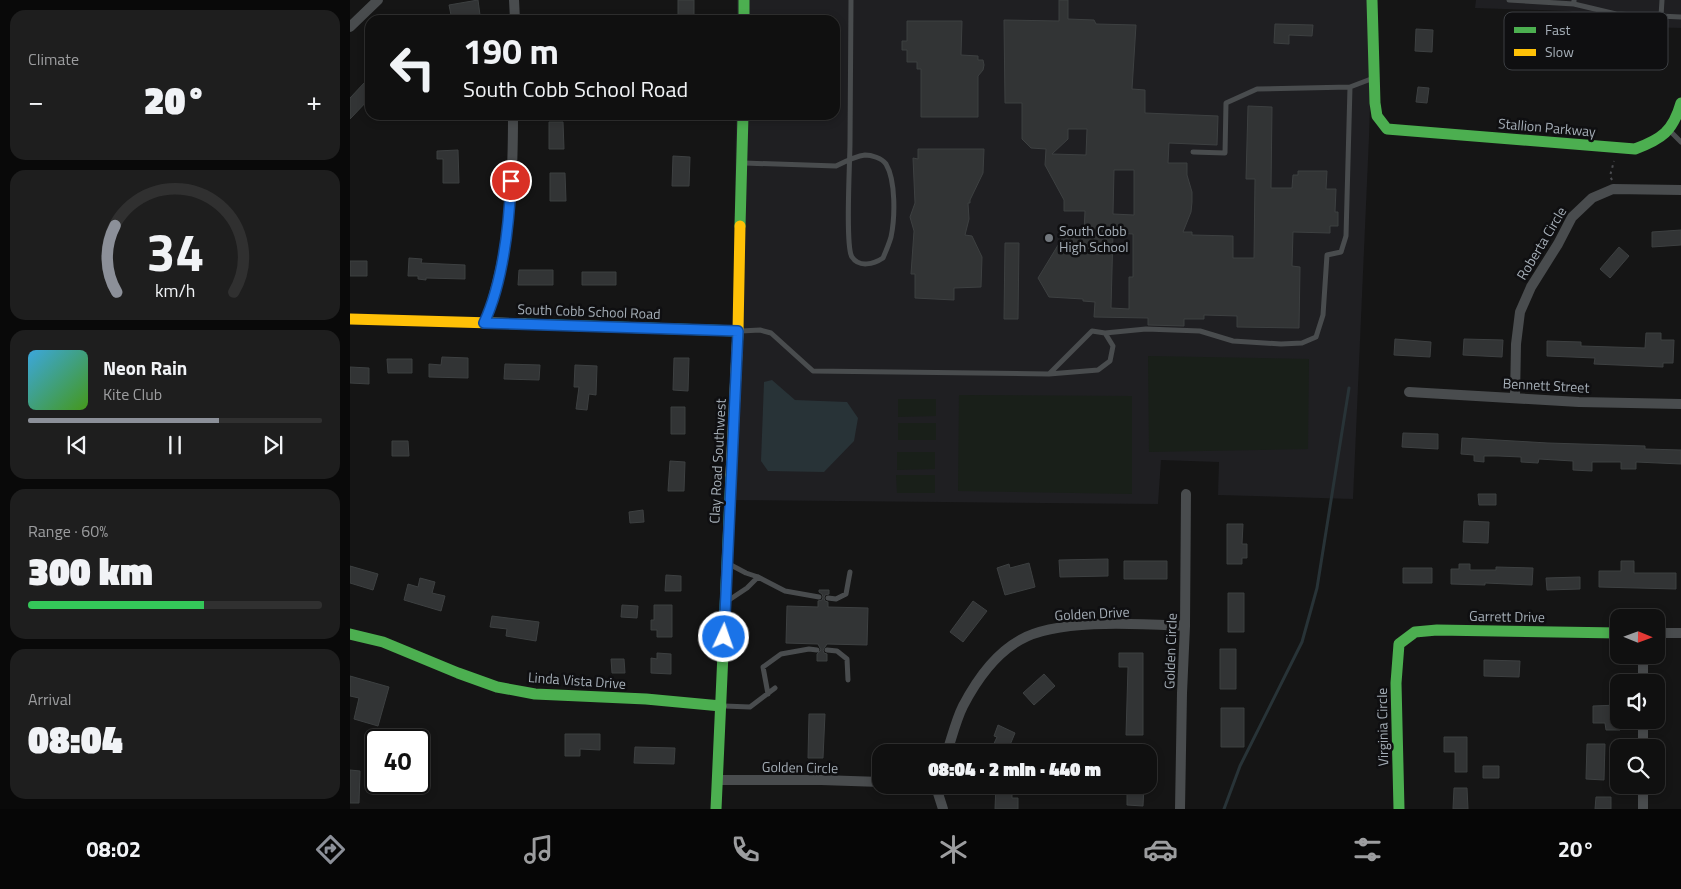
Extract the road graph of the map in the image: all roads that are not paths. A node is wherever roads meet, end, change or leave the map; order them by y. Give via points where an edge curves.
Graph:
1 (378, 0) edge
2 (514, 0) edge
3 (744, 0) edge
4 (851, 0) edge
5 (1372, 0) edge
6 (1508, 0) edge
7 (1574, 2) edge
8 (1609, 12) edge
9 (515, 15) edge
10 (744, 15) edge
11 (1668, 16) edge
12 (1681, 17) edge
13 (350, 27) edge
14 (1374, 78) junction
15 (1350, 87) junction
16 (1681, 104) edge
17 (513, 120) edge
18 (743, 120) edge
19 (1670, 131) junction
20 (1681, 142) edge
21 (1192, 152) dead end
22 (850, 160) junction
23 (743, 163) junction
24 (1681, 190) edge
25 (350, 318) edge
26 (484, 323) junction
27 (738, 331) junction
28 (1105, 333) junction
29 (1049, 374) junction
30 (1409, 392) dead end
31 (1514, 397) junction
32 (1681, 404) edge
33 (1186, 494) dead end
34 (728, 563) junction
35 (850, 572) dead end
36 (758, 577) junction
37 (818, 597) dead end
38 (828, 598) dead end
39 (726, 602) junction
40 (1185, 626) junction
41 (1610, 633) edge
42 (1665, 633) edge
43 (1681, 633) edge
44 (350, 634) edge
45 (1399, 644) joint
46 (817, 650) dead end
47 (827, 650) dead end
48 (848, 680) dead end
49 (775, 688) dead end
50 (768, 694) junction
51 (721, 706) junction
52 (949, 744) edge
53 (718, 780) junction
54 (872, 782) edge
55 (938, 794) edge
56 (1643, 794) edge
57 (716, 809) edge
58 (943, 809) edge
59 (1180, 809) edge
60 (1399, 809) edge
61 (1643, 809) edge

1 - 13 street
2 - 9 street
3 - 10 street
4 - 22 lane
5 - 14 street
6 - 7 lane
7 - 8 lane
11 - 12 lane
14 - 15 lane
14 - 19 street, Stallion Parkway via 1377,116 1386,128 1629,149 1654,143
15 - 21 lane via 1257,89 1226,103 1225,153
15 - 28 lane via 1346,236 1340,252 1327,255 1323,315 1316,338 1302,344 1281,344 1234,341 1200,331 1146,329
16 - 19 street
17 - 26 street via 510,214 502,263
18 - 23 street, Clay Road Southwest
19 - 20 lane
22 - 22 lane via 849,252 859,263 874,263 883,258 891,237 894,208 890,178 885,163 874,157 864,155
22 - 23 lane via 836,166
23 - 27 street, Clay Road Southwest
24 - 31 street, Roberta Circle via 1613,189 1592,198 1572,217 1520,312
25 - 26 street, South Cobb School Road
26 - 27 street, South Cobb School Road
27 - 29 lane via 771,333 813,371
27 - 34 street, Clay Road Southwest
28 - 29 lane via 1092,332
28 - 29 lane via 1113,346 1110,361 1098,370
30 - 31 street, Bennett Street
31 - 32 street, Bennett Street
33 - 40 street, Golden Circle
34 - 36 lane
34 - 39 street, Clay Road Southwest
35 - 38 lane via 846,594 836,599
36 - 37 lane via 785,592
36 - 39 lane
39 - 51 street, Clay Road Southwest
40 - 52 street, Golden Drive via 1084,625 1050,629 1020,639 982,676 963,706
40 - 59 street, Golden Circle
41 - 45 street, Garrett Drive via 1437,630 1415,632
42 - 43 street
44 - 51 street, Linda Vista Drive via 383,642 496,687 535,694
45 - 60 street, Virginia Circle via 1396,683
46 - 50 lane via 781,654 763,667
47 - 48 lane via 837,651 847,658
49 - 50 lane
50 - 51 lane via 750,707
51 - 53 street, Clay Road Southwest
53 - 54 street, Golden Circle
53 - 57 street, Clay Road Southwest
55 - 58 street
56 - 61 street

